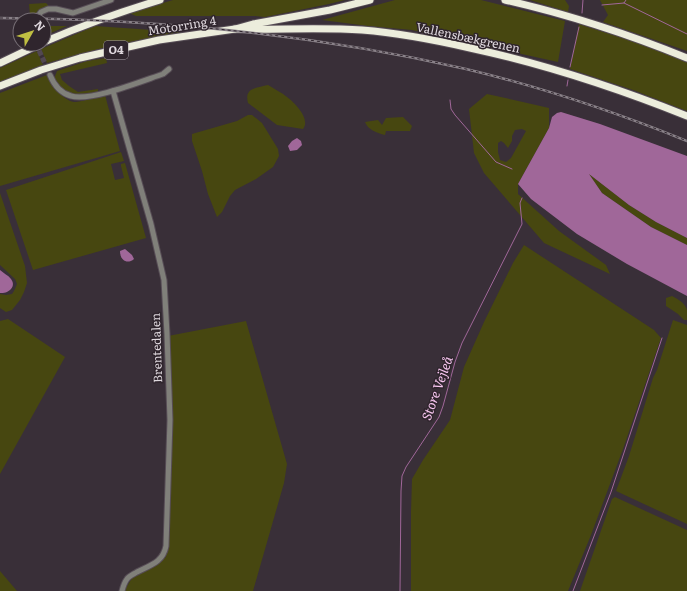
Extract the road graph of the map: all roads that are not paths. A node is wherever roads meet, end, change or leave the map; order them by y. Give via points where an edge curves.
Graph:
1 (111, 0) edge
2 (160, 0) edge
3 (370, 0) edge
4 (505, 0) edge
5 (41, 12) edge
6 (235, 29) junction
7 (52, 38) edge
8 (23, 52) edge
9 (687, 58) edge
10 (0, 63) edge
11 (169, 68) dead end
12 (50, 75) tunnel mouth
13 (0, 86) edge
14 (113, 91) junction
15 (687, 116) edge
16 (122, 591) edge

1 - 5 street via 74,13 56,9
2 - 7 highway
3 - 6 highway, Motorring 4 / O4
4 - 9 highway via 610,30
6 - 13 highway, Motorring 4 / O4 via 158,40 108,51 41,70
6 - 15 highway, Vallensbækgrenen via 363,30 454,44 574,76
8 - 10 highway
11 - 14 street via 163,74
12 - 14 street via 58,88 70,96 87,97
14 - 16 street, Brentedalen via 164,280 170,420 166,546 161,559 127,579

